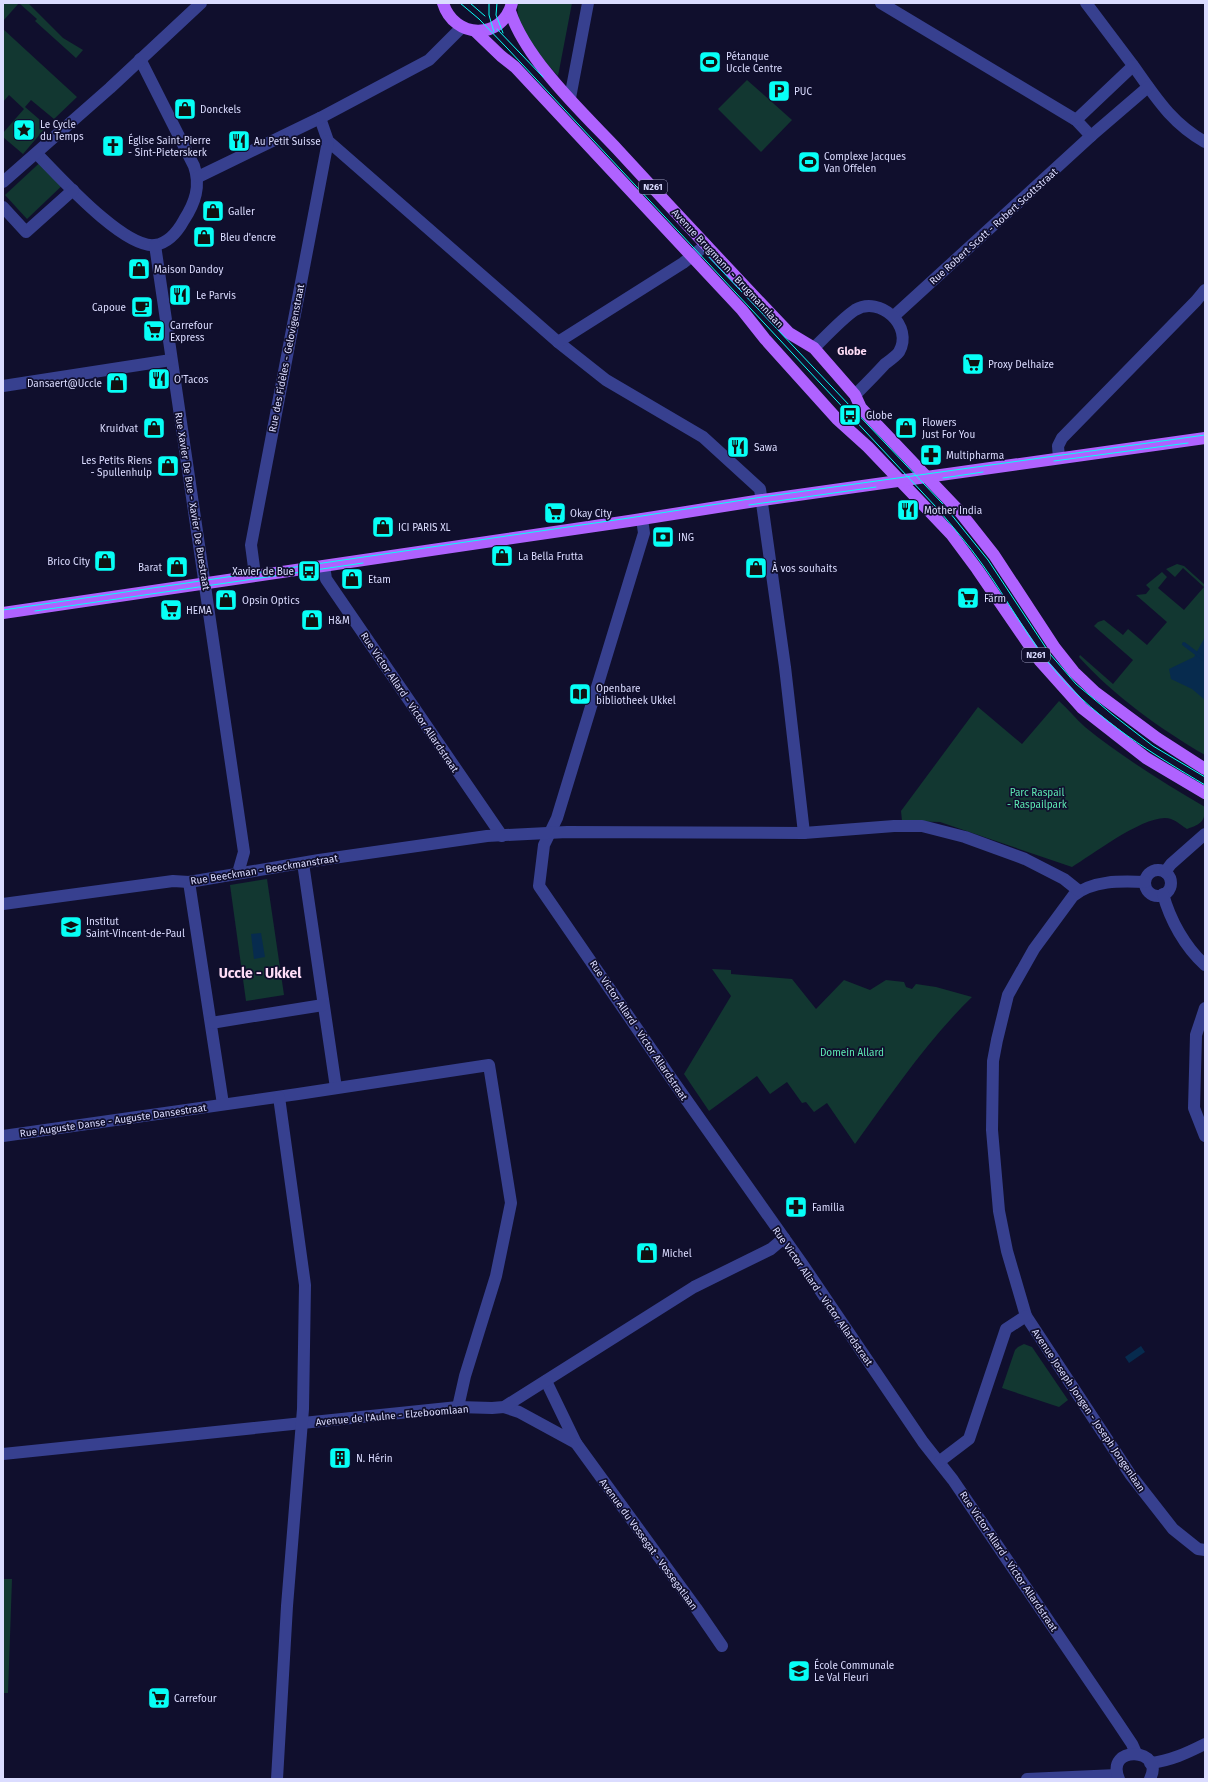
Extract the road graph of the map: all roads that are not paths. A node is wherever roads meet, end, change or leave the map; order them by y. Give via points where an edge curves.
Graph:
1 (201, 3) edge
2 (443, 3) edge
3 (588, 3) edge
4 (881, 3) edge
5 (1086, 3) edge
6 (511, 7) edge
7 (462, 27) junction
8 (475, 31) junction
9 (140, 59) junction
10 (1133, 66) junction
11 (1148, 87) junction
12 (570, 98) junction
13 (320, 118) junction
14 (1076, 120) junction
15 (1091, 136) junction
16 (328, 141) junction
17 (1205, 142) edge
18 (37, 154) junction
19 (198, 177) junction
20 (3, 182) edge
21 (72, 190) junction
22 (3, 206) edge
23 (155, 245) junction
24 (706, 245) junction
25 (692, 257) junction
26 (1205, 290) edge
27 (894, 316) junction
28 (558, 342) junction
29 (814, 348) junction
30 (171, 360) junction
31 (3, 386) edge
32 (855, 395) junction
33 (1205, 438) edge
34 (1059, 458) junction
35 (928, 477) junction
36 (901, 481) junction
37 (762, 500) junction
38 (642, 519) junction
39 (324, 566) junction
40 (255, 576) junction
41 (205, 583) junction
42 (3, 613) edge
43 (1205, 769) edge
44 (1205, 793) edge
45 (550, 833) junction
46 (804, 833) junction
47 (1205, 834) edge
48 (502, 836) junction
49 (244, 852) junction
50 (303, 863) junction
51 (258, 870) junction
52 (1165, 872) junction
53 (238, 873) junction
54 (189, 882) junction
55 (1145, 882) junction
56 (1079, 891) junction
57 (1163, 894) junction
58 (3, 904) edge
59 (1205, 965) edge
60 (323, 1005) junction
61 (1205, 1008) edge
62 (211, 1023) junction
63 (336, 1088) junction
64 (279, 1097) junction
65 (223, 1104) junction
66 (3, 1136) edge
67 (1205, 1136) edge
68 (784, 1238) junction
69 (1026, 1316) junction
70 (546, 1381) junction
71 (458, 1407) junction
72 (504, 1407) junction
73 (301, 1424) junction
74 (576, 1443) junction
75 (3, 1454) edge
76 (940, 1461) junction
77 (1205, 1550) edge
78 (722, 1646) dead end
79 (1205, 1744) edge
80 (1136, 1753) junction
81 (1150, 1763) junction
82 (1118, 1777) edge
83 (1152, 1778) edge
84 (277, 1779) edge
85 (1027, 1779) edge

1 - 9 street
2 - 7 main road, Avenue Brugmann - Brugmannlaan / N261 via 451,19
3 - 12 street
4 - 14 street
5 - 10 street
6 - 8 main road, Avenue Brugmann - Brugmannlaan / N261 via 502,21 494,27
6 - 12 main road, Avenue Brugmann - Brugmannlaan / N261 via 517,30
7 - 8 main road, Avenue Brugmann - Brugmannlaan / N261
7 - 13 street via 429,60
8 - 25 main road, Avenue Brugmann - Brugmannlaan / N261 via 515,67
9 - 18 street
9 - 19 street
10 - 11 street
10 - 14 street
11 - 15 street, Rue Robert Scott - Robert Scottstraat
11 - 17 street via 1169,114
12 - 24 main road, Avenue Brugmann - Brugmannlaan / N261
13 - 16 street
13 - 19 street
14 - 15 street
15 - 27 street, Rue Robert Scott - Robert Scottstraat
16 - 28 street
16 - 40 street, Rue des Fidèles - Gelovigenstraat via 251,545
18 - 20 street
18 - 21 street
19 - 23 street via 197,193 191,210 179,229 169,239
21 - 22 street via 26,232
21 - 23 street via 128,236 142,243
23 - 30 street, Rue Xavier De Bue - Xavier De Buestraat
24 - 25 street
24 - 29 main road, Avenue Brugmann - Brugmannlaan / N261 via 789,332
25 - 28 street
25 - 36 main road, Avenue Brugmann - Brugmannlaan / N261 via 838,419
26 - 34 street via 1062,438 1058,446
27 - 29 street via 872,306 855,309
27 - 32 street via 900,327 902,340 899,351
28 - 37 street via 606,380 703,437 760,489
29 - 32 main road, Avenue Brugmann - Brugmannlaan / N261
30 - 31 street
30 - 41 street, Rue Xavier De Bue - Xavier De Buestraat
32 - 35 main road, Avenue Brugmann - Brugmannlaan / N261 via 861,408
33 - 34 main road
34 - 35 main road
35 - 36 main road
35 - 43 main road, N261 via 994,555 1055,648 1074,672 1095,692 1157,738
36 - 37 main road
36 - 44 main road, N261 via 951,534 978,569 1040,661 1082,708 1146,758
37 - 38 main road
37 - 46 street
38 - 39 main road
38 - 45 street, Rue Victor Allard - Victor Allardstraat via 644,533 558,818
39 - 40 main road
39 - 48 street, Rue Victor Allard - Victor Allardstraat via 326,579
40 - 41 main road
41 - 42 main road
41 - 49 street, Rue Xavier De Bue - Xavier De Buestraat
45 - 46 street, Rue Beeckman - Beeckmanstraat
45 - 48 street, Rue Beeckman - Beeckmanstraat
45 - 68 street, Rue Victor Allard - Victor Allardstraat via 544,846 539,886
46 - 56 street, Rue Beeckman - Beeckmanstraat via 894,826 922,826 943,830 1025,859 1064,879
47 - 52 street via 1170,864
48 - 50 street, Rue Beeckman - Beeckmanstraat
49 - 51 street, Rue Xavier De Bue - Xavier De Buestraat
49 - 53 street, Rue Xavier De Bue - Xavier De Buestraat
50 - 51 street, Rue Beeckman - Beeckmanstraat
50 - 60 street
51 - 53 street, Rue Beeckman - Beeckmanstraat
52 - 55 street via 1152,871
52 - 57 street via 1170,884
53 - 54 street, Rue Beeckman - Beeckmanstraat
54 - 58 street, Rue Beeckman - Beeckmanstraat via 173,881
54 - 62 street
55 - 56 street via 1114,881
55 - 57 street via 1151,893
56 - 69 street, Avenue Joseph Jongen - Joseph Jongenlaan via 1034,949 1008,995 993,1060 992,1130 999,1211 1007,1251
57 - 59 street via 1168,914 1195,956
60 - 62 street
60 - 63 street
61 - 67 street via 1196,1035 1194,1108
62 - 65 street
63 - 64 street, Rue Auguste Danse - Auguste Dansestraat
63 - 71 street via 489,1065 511,1203 496,1276
64 - 65 street, Rue Auguste Danse - Auguste Dansestraat
64 - 73 street via 305,1285
65 - 66 street, Rue Auguste Danse - Auguste Dansestraat
68 - 70 street, Avenue de l'Aulne - Elzeboomlaan via 771,1249 694,1287
68 - 76 street, Rue Victor Allard - Victor Allardstraat via 923,1442
69 - 76 street via 1006,1329 969,1439
69 - 77 street, Avenue Joseph Jongen - Joseph Jongenlaan via 1130,1474 1173,1529 1198,1549
70 - 72 street, Avenue de l'Aulne - Elzeboomlaan
70 - 74 street, Avenue du Vossegat - Vossegatlaan
71 - 72 street, Avenue de l'Aulne - Elzeboomlaan
71 - 73 street, Avenue de l'Aulne - Elzeboomlaan
72 - 74 street, Avenue du Vossegat - Vossegatlaan via 519,1412
73 - 75 street, Avenue de l'Aulne - Elzeboomlaan
73 - 84 street
74 - 78 street, Avenue du Vossegat - Vossegatlaan
76 - 80 street, Rue Victor Allard - Victor Allardstraat via 1122,1728
79 - 81 street via 1185,1754
80 - 81 street
80 - 82 street via 1121,1759 1118,1764
81 - 83 street
82 - 85 street

